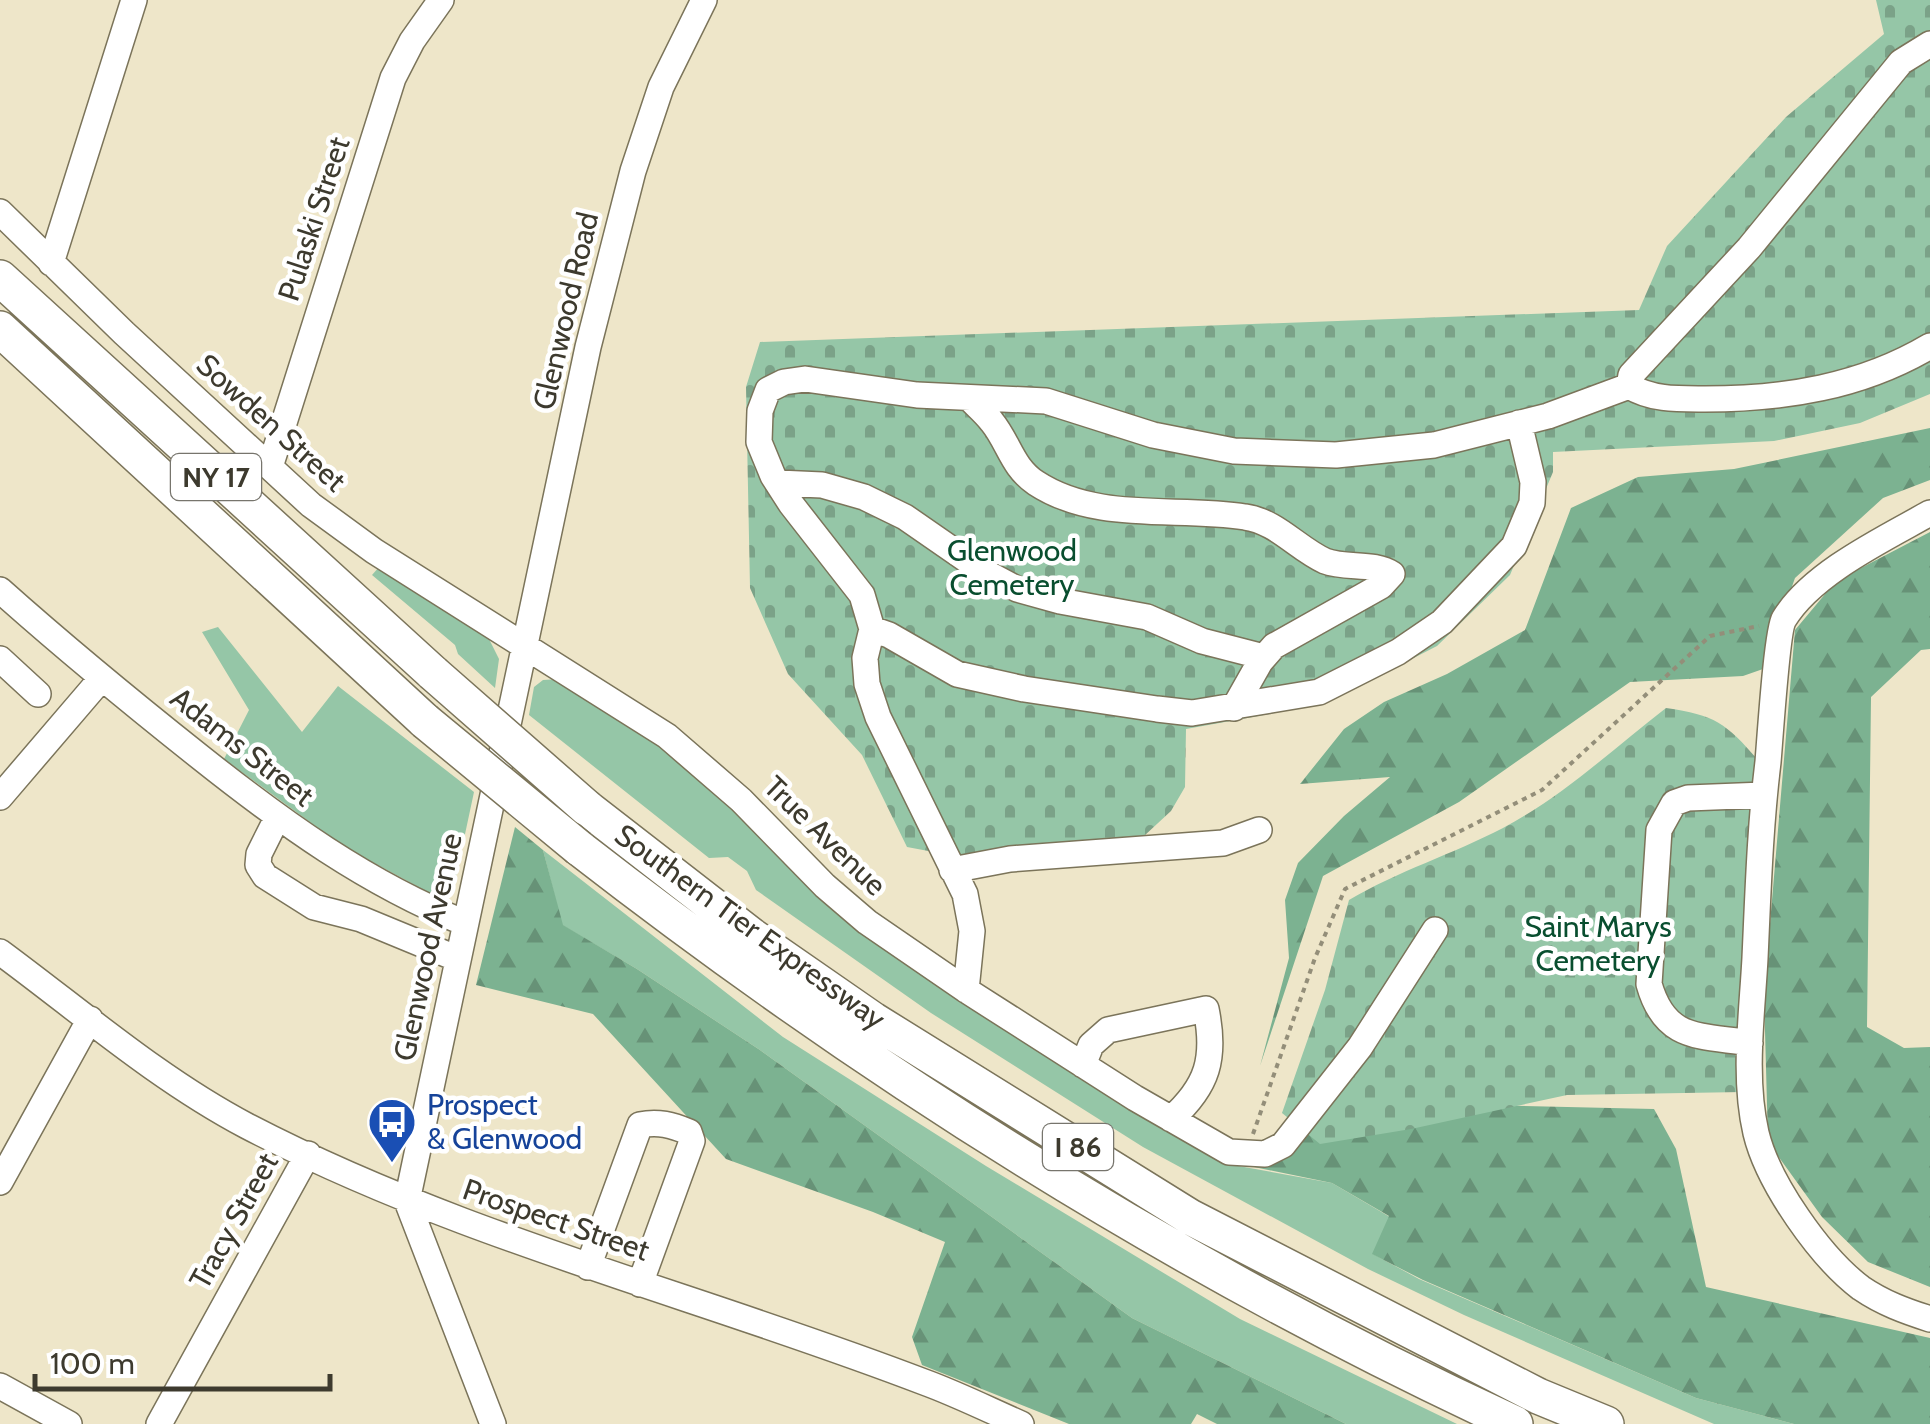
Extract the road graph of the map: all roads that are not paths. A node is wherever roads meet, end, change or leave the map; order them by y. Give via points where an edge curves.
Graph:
1 (134, 0) edge
2 (441, 0) edge
3 (704, 0) edge
4 (1930, 44) edge
5 (0, 212) edge
6 (51, 262) junction
7 (0, 278) edge
8 (0, 329) edge
9 (1930, 346) edge
10 (1628, 386) junction
11 (971, 400) junction
12 (1519, 423) junction
13 (270, 467) junction
14 (778, 484) junction
15 (1930, 513) edge
16 (1, 592) edge
17 (872, 629) junction
18 (526, 648) junction
19 (1264, 657) junction
20 (0, 659) edge
21 (100, 679) junction
22 (38, 694) dead end
23 (1234, 708) junction
24 (1764, 796) junction
25 (0, 797) edge
26 (587, 808) joint
27 (278, 818) junction
28 (1259, 830) dead end
29 (579, 848) joint
30 (952, 870) junction
31 (465, 924) junction
32 (1435, 930) dead end
33 (0, 952) edge
34 (458, 959) junction
35 (966, 990) junction
36 (90, 1019) junction
37 (1750, 1044) junction
38 (1083, 1065) junction
39 (1172, 1119) junction
40 (308, 1154) junction
41 (0, 1182) edge
42 (407, 1201) junction
43 (588, 1267) junction
44 (640, 1284) junction
45 (1930, 1319) edge
46 (0, 1386) edge
47 (972, 1413) edge
48 (69, 1424) edge
49 (159, 1424) edge
50 (494, 1424) edge
51 (1021, 1424) edge
52 (1515, 1424) edge
53 (1606, 1424) edge

1 - 6 street
2 - 13 street, Pulaski Street via 393,78
3 - 18 street, Glenwood Road via 661,87 633,171 588,347
4 - 10 street via 1902,62 1749,248 1630,375
5 - 6 street, Sowden Street
6 - 13 street, Sowden Street
7 - 26 highway, Southern Tier Expressway / NY 17, bridge
8 - 29 highway, Southern Tier Expressway / NY 17, bridge via 425,721
9 - 10 street via 1903,362 1811,392 1674,399
10 - 12 street
11 - 12 street via 1046,401 1153,435 1234,451 1336,454 1434,446
11 - 14 street via 784,382 768,390 760,412 759,442
11 - 19 street via 993,423 1016,467 1073,500 1249,517 1327,561 1392,574
12 - 23 street via 1532,482 1525,524 1514,546 1442,622 1320,692
13 - 18 street, Sowden Street via 374,552
14 - 17 street via 862,595
14 - 19 street via 822,485 864,497 1017,589 1147,617 1202,642
15 - 24 street via 1828,572 1782,621
16 - 21 street, Adams Street
17 - 23 street via 957,674 1006,685 1192,713
17 - 30 street via 866,658 878,717
18 - 31 street, Glenwood Avenue
18 - 35 street, True Avenue via 667,736 742,800 825,886
19 - 23 street
20 - 22 street
21 - 25 street
21 - 27 street, Adams Street
24 - 37 street
24 - 37 street via 1674,803 1659,830 1649,984 1670,1024
26 - 53 highway, Southern Tier Expressway / I 86 via 873,1020 1190,1217
27 - 31 street, Adams Street via 352,868
27 - 34 street via 259,854 265,876 314,907
28 - 30 street via 1222,842
29 - 52 highway, Southern Tier Expressway / I 86 via 683,929 946,1112 1166,1246
30 - 35 street via 972,930
31 - 34 street, Glenwood Avenue
32 - 39 street, True Avenue via 1360,1047 1284,1145 1240,1155
33 - 36 street, Prospect Street
34 - 42 street, Glenwood Avenue
35 - 38 street, True Avenue
36 - 40 street, Prospect Street via 182,1086
36 - 41 street
37 - 45 street via 1757,1136 1789,1202 1862,1288
38 - 39 street, True Avenue
38 - 39 street via 1090,1045 1108,1030 1206,1010 1204,1082
40 - 42 street, Prospect Street
40 - 49 street, Tracy Street
42 - 43 street, Prospect Street
42 - 50 street
43 - 44 street, Prospect Street
43 - 44 street via 640,1125 675,1126 692,1141
44 - 47 street, Prospect Street via 912,1377
46 - 48 street
47 - 51 street, Prospect Street

